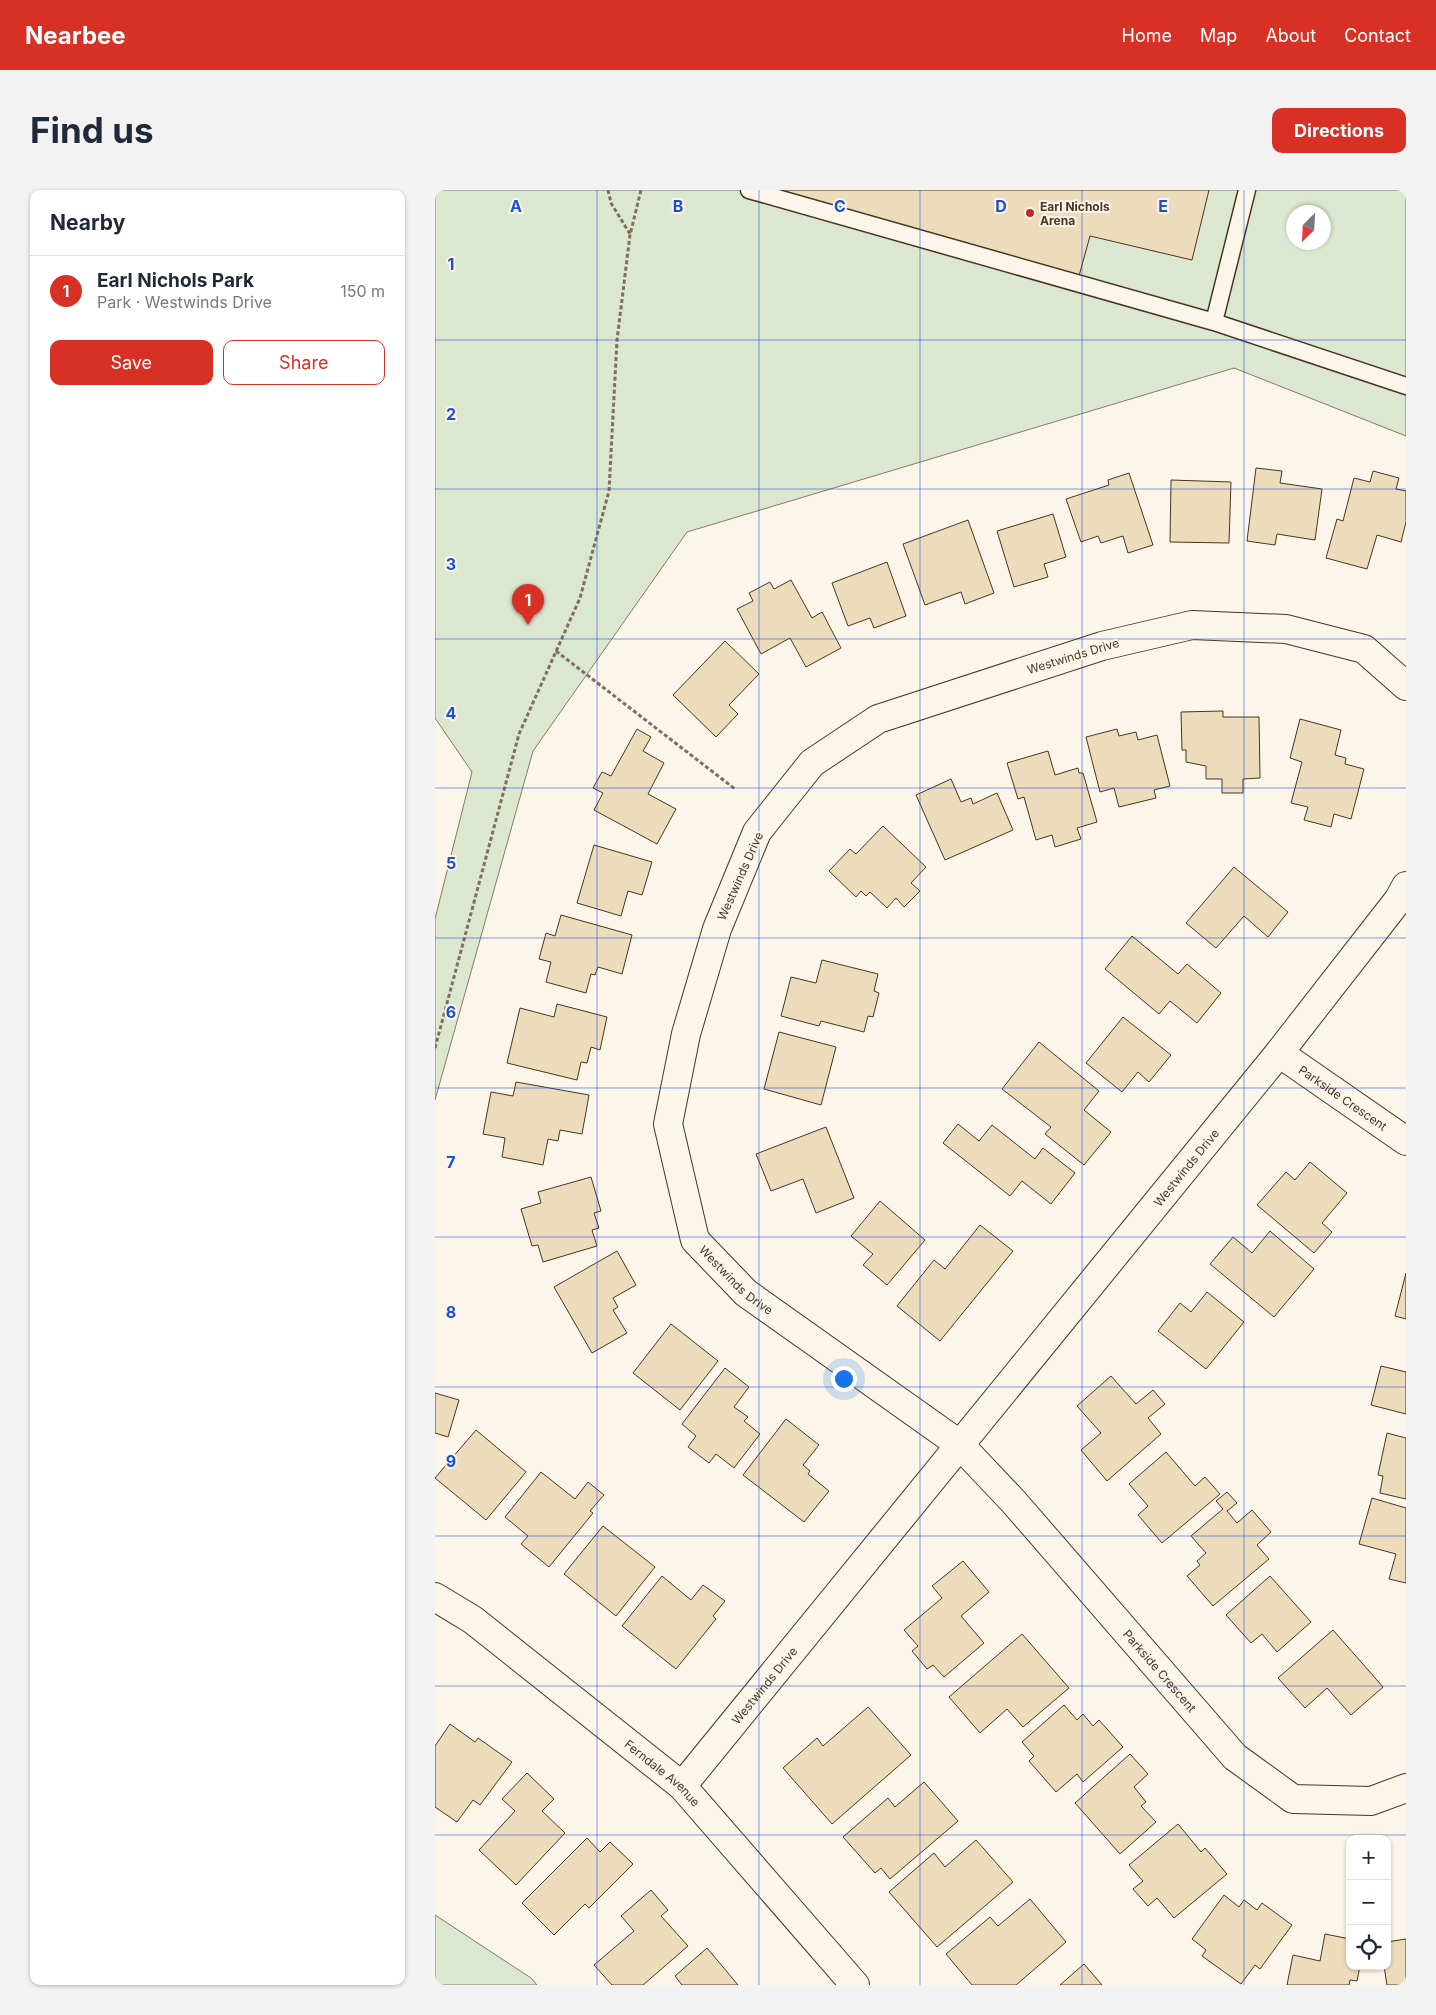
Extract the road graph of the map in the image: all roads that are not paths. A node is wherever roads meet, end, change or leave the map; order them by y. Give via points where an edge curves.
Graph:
1 (749, 190) edge
2 (1247, 190) edge
3 (1214, 322) junction
4 (1406, 386) edge
5 (1406, 686) edge
6 (1406, 886) edge
7 (1279, 1053) junction
8 (1406, 1141) edge
9 (959, 1444) junction
10 (435, 1597) edge
11 (682, 1786) junction
12 (1406, 1788) edge
13 (855, 1985) edge

1 - 3 lane
2 - 3 lane
3 - 4 lane
5 - 9 street, Westwinds Drive via 1363,649 1286,629 1191,625 1102,646 878,719 812,763 757,832 717,928 686,1034 668,1124 695,1240 746,1293
6 - 7 street, Westwinds Drive
7 - 8 street, Parkside Crescent
7 - 9 street, Westwinds Drive
9 - 11 street, Westwinds Drive
9 - 12 street, Parkside Crescent via 1013,1501 1235,1757 1293,1799 1371,1801
10 - 11 street, Ferndale Avenue via 473,1620
11 - 13 street, Ferndale Avenue

